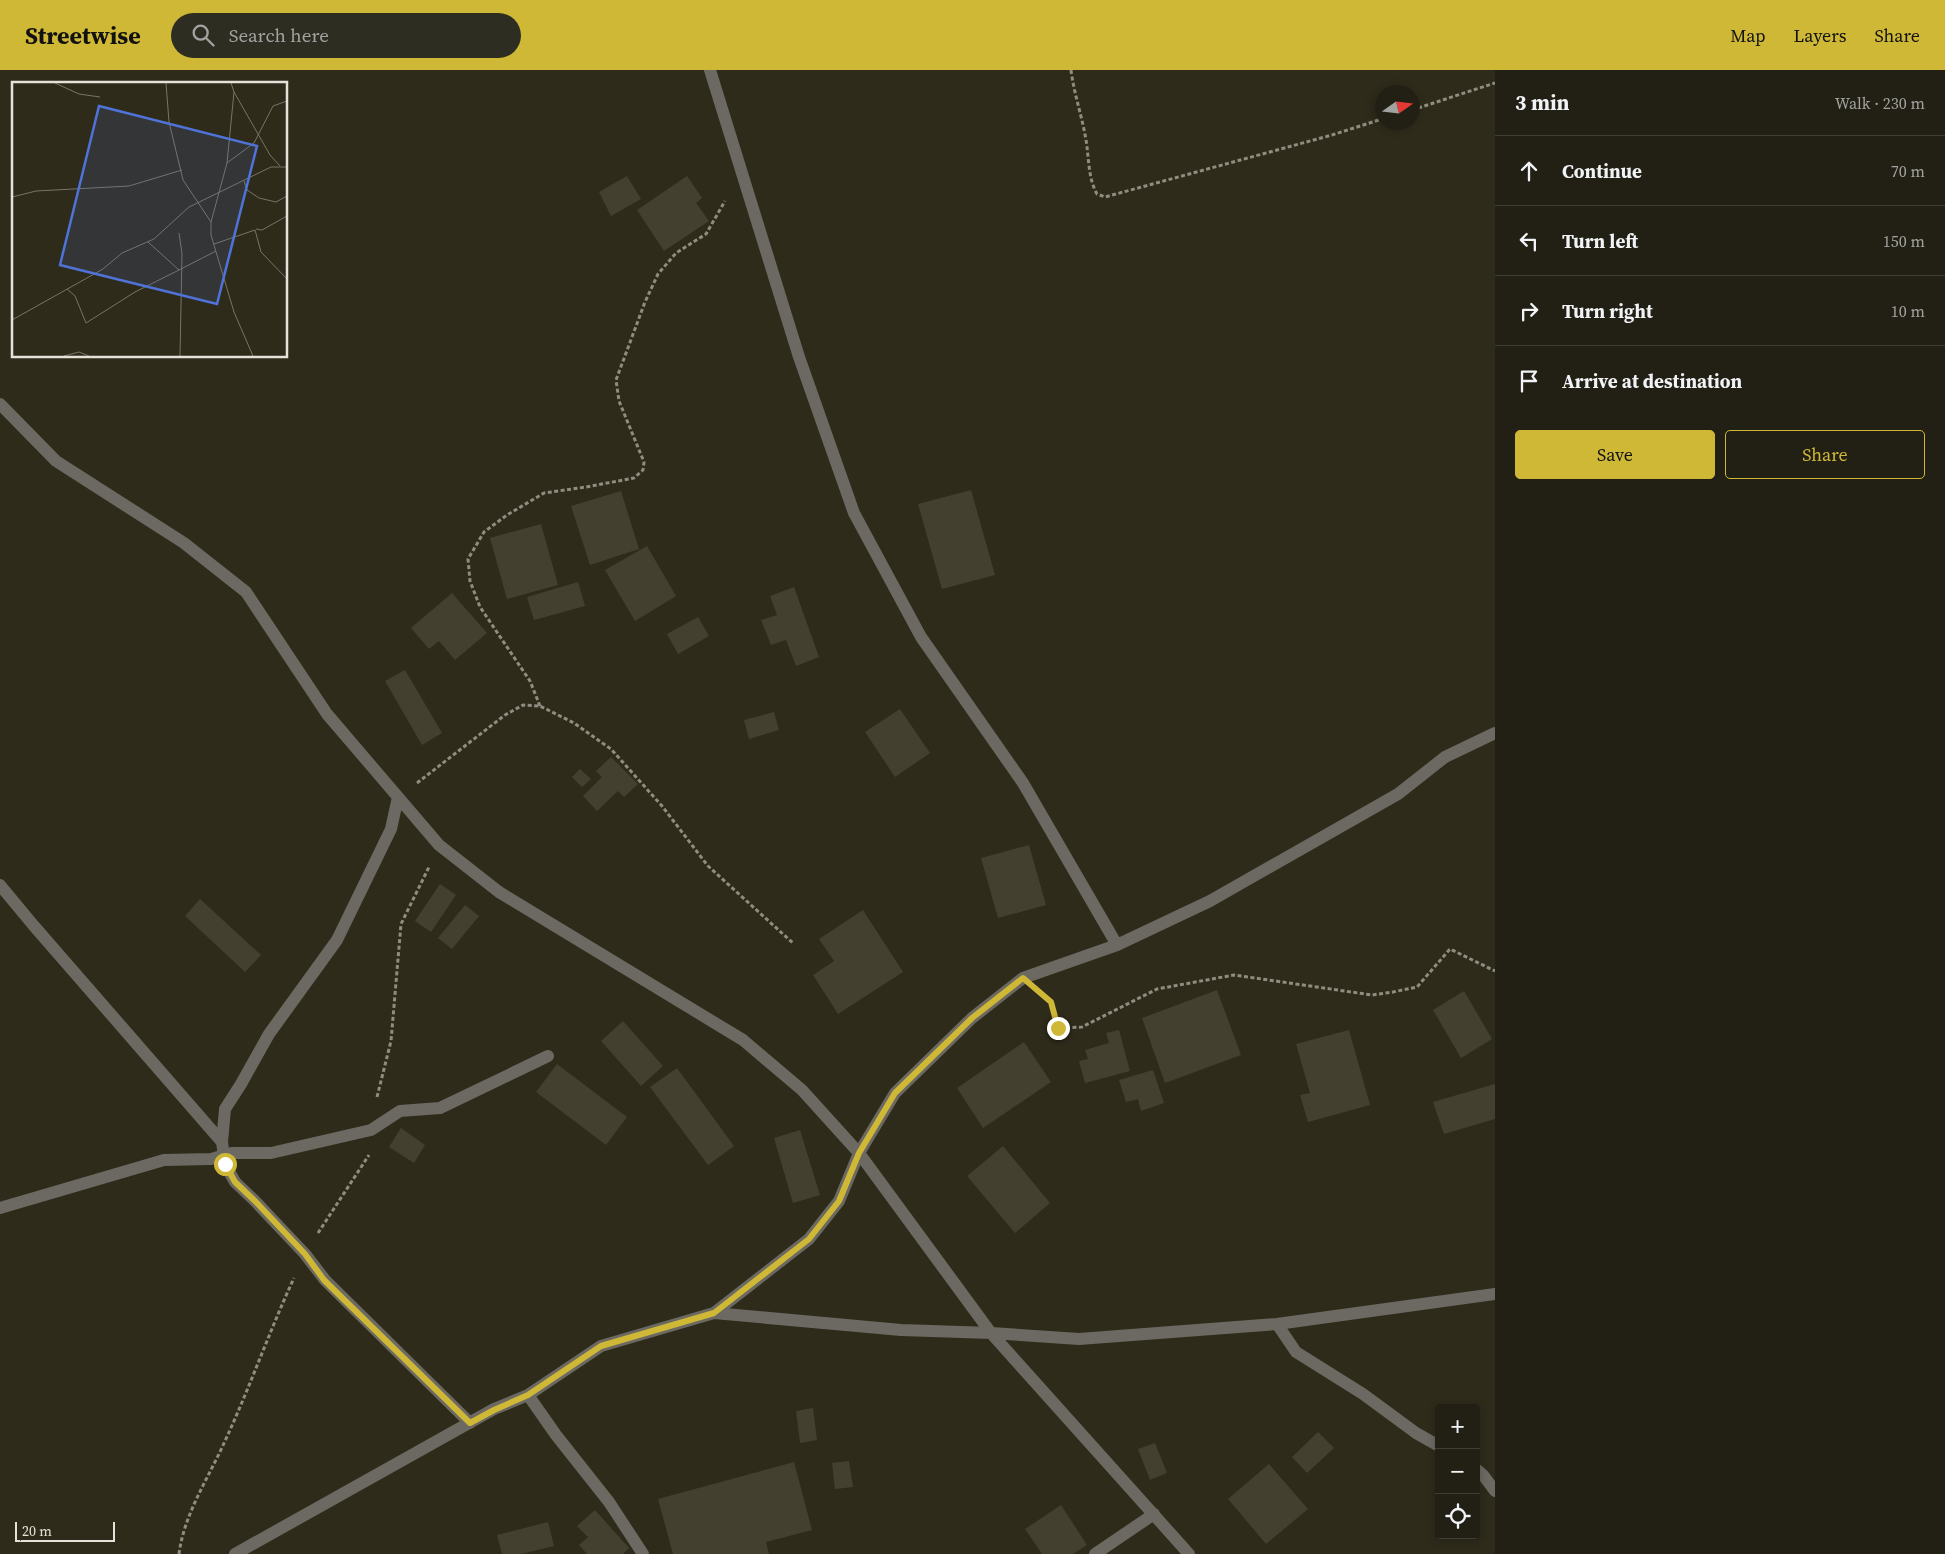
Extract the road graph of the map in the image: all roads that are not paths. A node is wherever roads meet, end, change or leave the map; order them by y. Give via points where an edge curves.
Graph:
1 (710, 70) edge
2 (0, 404) edge
3 (1495, 733) edge
4 (398, 797) junction
5 (0, 885) edge
6 (1117, 945) junction
7 (548, 1056) dead end
8 (222, 1142) junction
9 (859, 1153) junction
10 (224, 1155) junction
11 (0, 1208) edge
12 (1495, 1294) edge
13 (714, 1313) junction
14 (1277, 1324) junction
15 (991, 1332) junction
16 (528, 1395) junction
17 (470, 1423) junction
18 (1435, 1444) edge
19 (1480, 1472) edge
20 (1495, 1491) edge
21 (1154, 1514) junction
22 (236, 1554) edge
23 (643, 1554) edge
24 (1095, 1554) edge
25 (1190, 1554) edge

1 - 6 street via 799,357 854,513 921,636 1023,783
2 - 4 street via 56,461 184,543 246,592 327,714
3 - 6 street via 1445,757 1398,794 1210,901
4 - 8 street via 391,829 337,940 269,1034 225,1109
4 - 9 street via 439,845 499,892 744,1040 802,1090
5 - 8 street
6 - 9 street via 1023,978 972,1018 895,1093
7 - 10 street via 440,1108 400,1111 371,1130 272,1153
8 - 10 street
9 - 13 street via 839,1201 809,1239
9 - 15 street
10 - 11 street via 211,1159 164,1160
10 - 17 street via 235,1182 305,1254 324,1280
12 - 14 street
13 - 15 street via 901,1330
13 - 16 street via 601,1346
14 - 15 street via 1079,1339
14 - 18 street via 1296,1352
15 - 21 street
16 - 17 street
16 - 23 street via 609,1502
17 - 22 street
19 - 20 street
21 - 24 street
21 - 25 street

